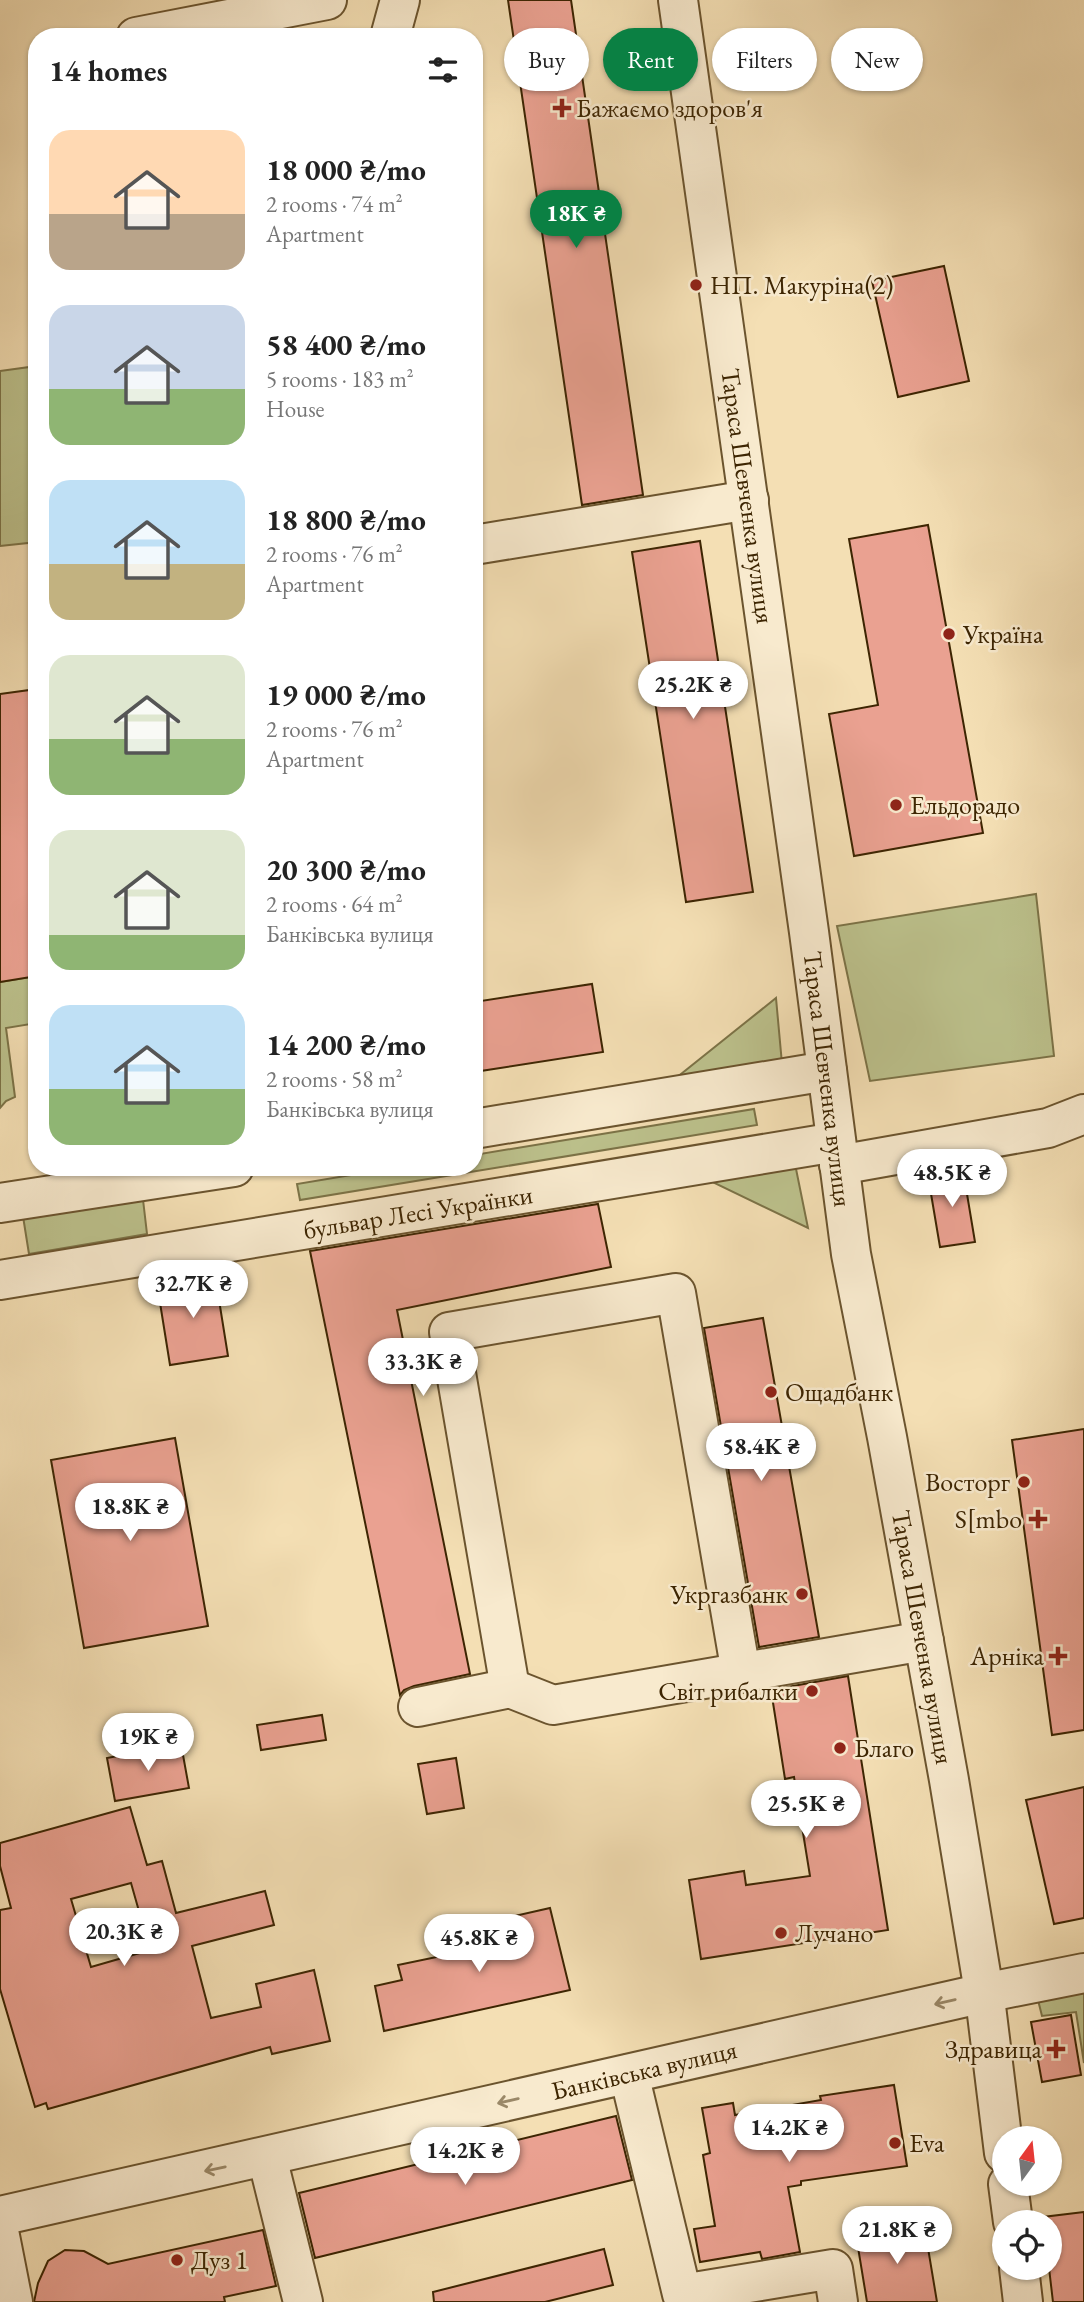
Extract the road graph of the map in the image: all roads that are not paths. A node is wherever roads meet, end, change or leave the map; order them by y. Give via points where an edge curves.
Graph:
1 (327, 0) edge
2 (400, 0) edge
3 (678, 0) edge
4 (182, 28) edge
5 (392, 28) edge
6 (749, 500) junction
7 (483, 544) edge
8 (827, 1071) junction
9 (1084, 1114) edge
10 (483, 1128) edge
11 (838, 1153) junction
12 (176, 1176) edge
13 (0, 1203) edge
14 (0, 1280) edge
15 (924, 1642) junction
16 (741, 1673) junction
17 (510, 1688) junction
18 (418, 1707) dead end
19 (1084, 1973) edge
20 (984, 1993) junction
21 (629, 2074) junction
22 (1001, 2126) edge
23 (267, 2157) junction
24 (0, 2216) edge
25 (0, 2236) edge
26 (1020, 2280) edge
27 (13, 2302) edge
28 (303, 2302) edge
29 (838, 2302) edge
30 (1023, 2302) edge

1 - 4 street
2 - 5 street
3 - 6 street, Тараса Шевченка вулиця
6 - 7 street
6 - 8 street, Тараса Шевченка вулиця
8 - 10 street
8 - 11 street, Тараса Шевченка вулиця
9 - 11 street, бульвар Лесі Українки via 1048,1128
11 - 14 street, бульвар Лесі Українки
11 - 15 street, Тараса Шевченка вулиця via 851,1254
12 - 13 street
15 - 16 street
15 - 20 street, Тараса Шевченка вулиця
16 - 17 street via 553,1705
16 - 17 street via 676,1293 449,1332
17 - 18 street
19 - 20 street, Банківська вулиця
20 -> 21 street, Банківська вулиця
20 - 22 street, Тараса Шевченка вулиця
21 -> 23 street, Банківська вулиця
21 - 29 street via 682,2294 833,2269
23 -> 24 street, Банківська вулиця
23 - 28 street
25 - 27 street
26 - 30 street

